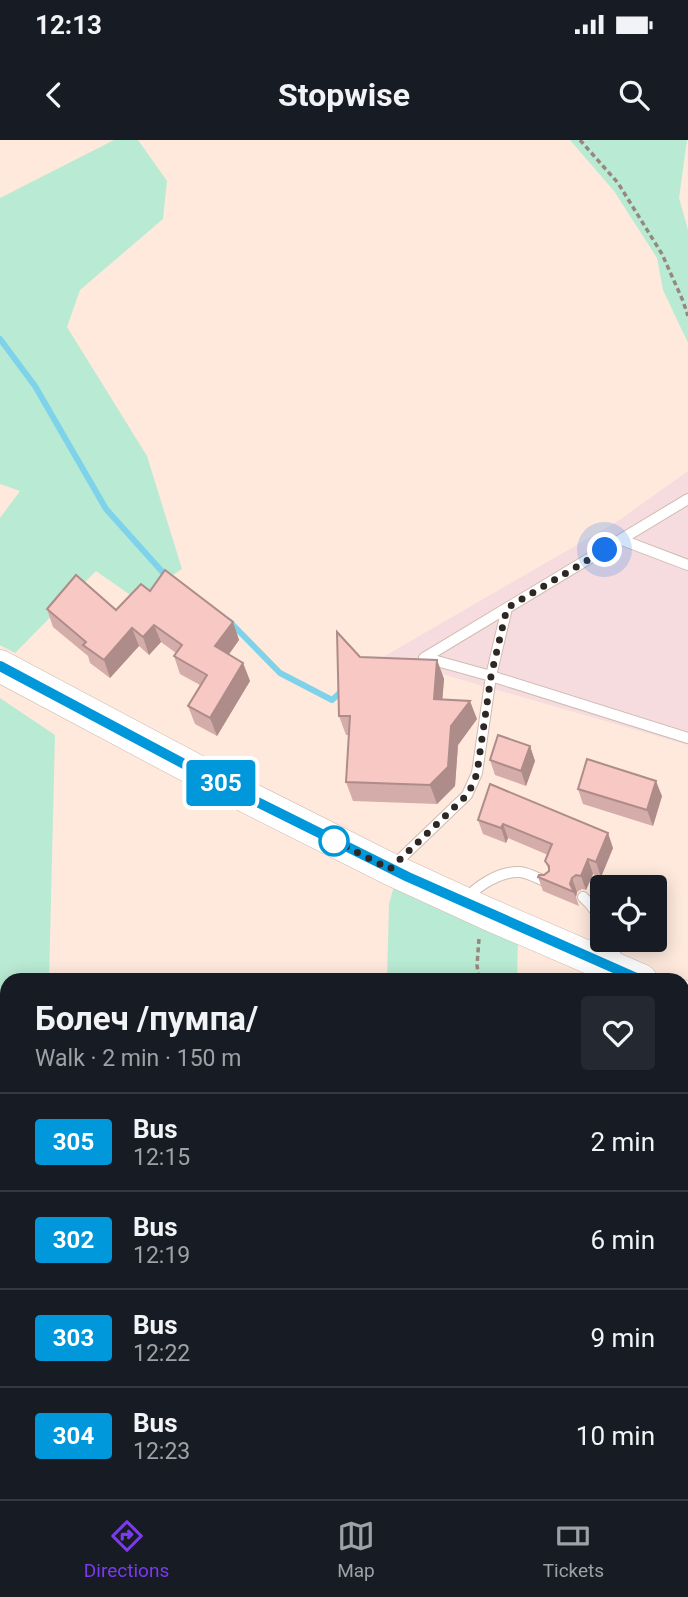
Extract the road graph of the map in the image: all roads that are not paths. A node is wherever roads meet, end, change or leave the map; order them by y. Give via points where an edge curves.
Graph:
1 (688, 499) edge
2 (622, 540) junction
3 (688, 565) edge
4 (507, 608) junction
5 (0, 666) edge
6 (491, 676) junction
7 (688, 738) edge
8 (390, 869) junction
9 (548, 882) edge
10 (583, 897) dead end
11 (590, 904) edge
12 (475, 908) junction
13 (618, 952) edge
14 (624, 973) edge
15 (629, 973) edge

1 - 2 lane
2 - 3 lane
2 - 4 lane
4 - 6 lane
4 - 6 lane via 424,658
5 - 8 main road
6 - 7 lane
6 - 8 lane via 473,784
8 - 12 main road
9 - 12 lane via 522,872 511,873 473,891
10 - 11 lane
12 - 14 main road
13 - 15 lane

